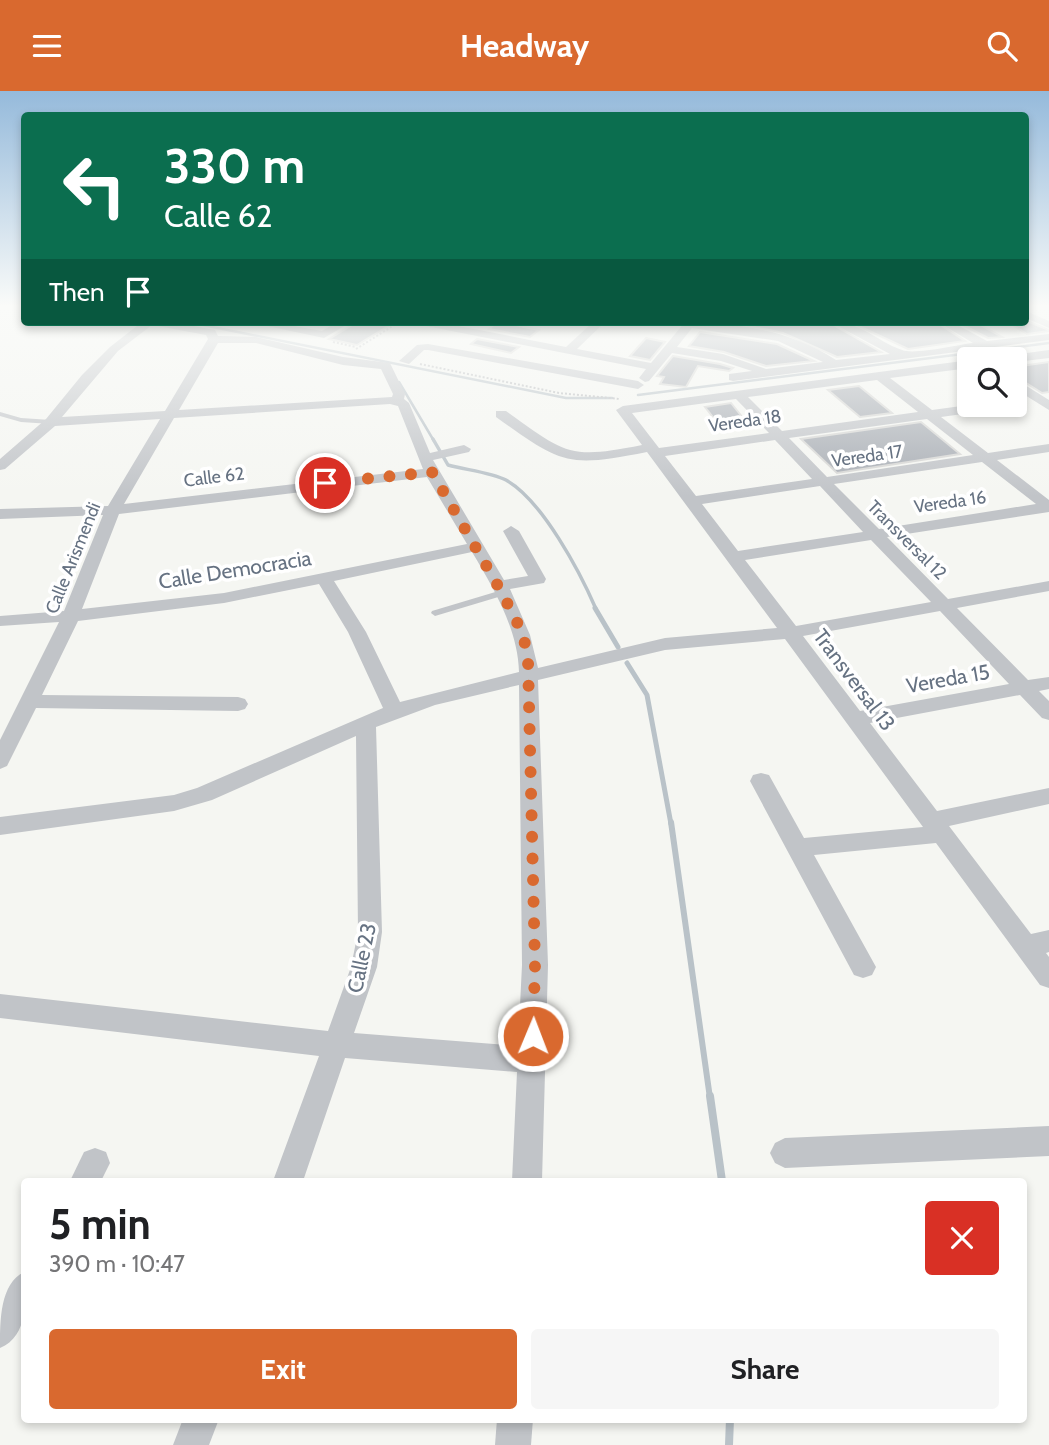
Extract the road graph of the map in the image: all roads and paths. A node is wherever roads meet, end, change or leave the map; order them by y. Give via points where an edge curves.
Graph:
1 (92, 371) edge
2 (196, 371) edge
3 (388, 371) edge
4 (454, 371) edge
5 (562, 371) edge
6 (650, 371) edge
7 (771, 371) edge
8 (910, 371) edge
9 (765, 372) joint
10 (878, 375) junction
11 (733, 377) dead end
12 (638, 385) junction
13 (1027, 390) edge
14 (738, 394) junction
15 (399, 400) junction
16 (1046, 401) edge
17 (1027, 402) edge
18 (624, 405) junction
19 (957, 411) edge
20 (0, 414) edge
21 (500, 414) dead end
22 (171, 415) junction
23 (929, 415) junction
24 (51, 422) junction
25 (776, 435) junction
26 (1049, 448) edge
27 (653, 450) junction
28 (442, 458) junction
29 (984, 458) junction
30 (0, 466) edge
31 (822, 482) junction
32 (691, 501) junction
33 (1049, 507) edge
34 (113, 509) junction
35 (0, 514) edge
36 (511, 531) dead end
37 (873, 533) junction
38 (475, 547) junction
39 (733, 557) junction
40 (324, 579) junction
41 (1049, 586) edge
42 (500, 590) junction
43 (944, 605) junction
44 (435, 613) dead end
45 (71, 616) junction
46 (0, 621) edge
47 (790, 633) junction
48 (527, 677) junction
49 (1049, 683) edge
50 (1024, 688) junction
51 (30, 701) junction
52 (238, 704) dead end
53 (394, 711) junction
54 (1049, 713) edge
55 (854, 719) junction
56 (366, 723) junction
57 (6, 737) edge
58 (0, 761) edge
59 (761, 781) dead end
60 (1049, 796) edge
61 (0, 826) edge
62 (937, 828) junction
63 (798, 848) junction
64 (1038, 943) edge
65 (863, 967) dead end
66 (1049, 977) edge
67 (0, 1006) edge
68 (338, 1045) junction
69 (533, 1060) junction
70 (1049, 1141) edge
71 (785, 1153) dead end
72 (289, 1178) edge
73 (527, 1178) edge
74 (21, 1293) edge
75 (0, 1331) edge
76 (199, 1423) edge
77 (514, 1423) edge
78 (191, 1445) edge
79 (513, 1445) edge

1 - 24 street
2 - 22 street, Calle Arismendi
3 - 15 street
4 - 18 path
5 - 12 street
6 - 12 street
7 - 9 street
8 - 10 street
9 - 11 street
10 - 14 street
10 - 23 street
12 - 18 street
13 - 16 street
14 - 18 street
14 - 25 street, Transversal 12
15 - 22 street
15 - 28 street
16 - 17 street
18 - 27 street, Transversal 13
19 - 23 street, Vereda 18
20 - 24 lane
21 - 27 street, Vereda 18 via 565,455
22 - 24 street
22 - 34 street, Calle Arismendi
23 - 25 street, Vereda 18
23 - 29 street
24 - 30 street
25 - 27 street, Vereda 18
25 - 31 street, Transversal 12
26 - 29 street, Vereda 17
27 - 32 street, Transversal 13
28 - 34 street, Calle 62
28 - 38 street
29 - 31 street, Vereda 17
29 - 33 street
31 - 32 street, Vereda 17
31 - 37 street, Transversal 12
32 - 39 street, Transversal 13
33 - 37 street, Vereda 16
34 - 35 street, Calle 62
34 - 45 street, Calle Arismendi
36 - 42 street via 538,579
37 - 39 street, Vereda 16
37 - 43 street, Transversal 12
38 - 40 street, Calle Democracia
38 - 42 street
39 - 47 street, Transversal 13
40 - 45 street, Calle Democracia via 224,598
40 - 53 street via 357,632
41 - 43 street
42 - 44 lane
42 - 48 street via 523,634
43 - 47 street
43 - 50 street, Transversal 12
45 - 46 street, Calle Democracia
45 - 51 street, Calle Arismendi
47 - 48 street via 665,644
47 - 55 street, Transversal 13
48 - 53 street
48 - 69 street
49 - 50 street, Vereda 15
50 - 54 street, Transversal 12
50 - 55 street, Vereda 15
51 - 52 street
51 - 57 street, Calle Arismendi
53 - 56 street
55 - 62 street, Transversal 13
56 - 61 street via 174,803
56 - 68 street, Calle 23 via 370,933 364,967
57 - 58 street, Calle Arismendi
59 - 63 street
60 - 62 street
62 - 63 street
62 - 64 street, Transversal 13
63 - 65 street
64 - 66 street, Transversal 13
67 - 68 street
68 - 69 street
68 - 72 street, Calle 23
69 - 73 street
70 - 71 street
74 - 75 street
76 - 78 street
77 - 79 street

